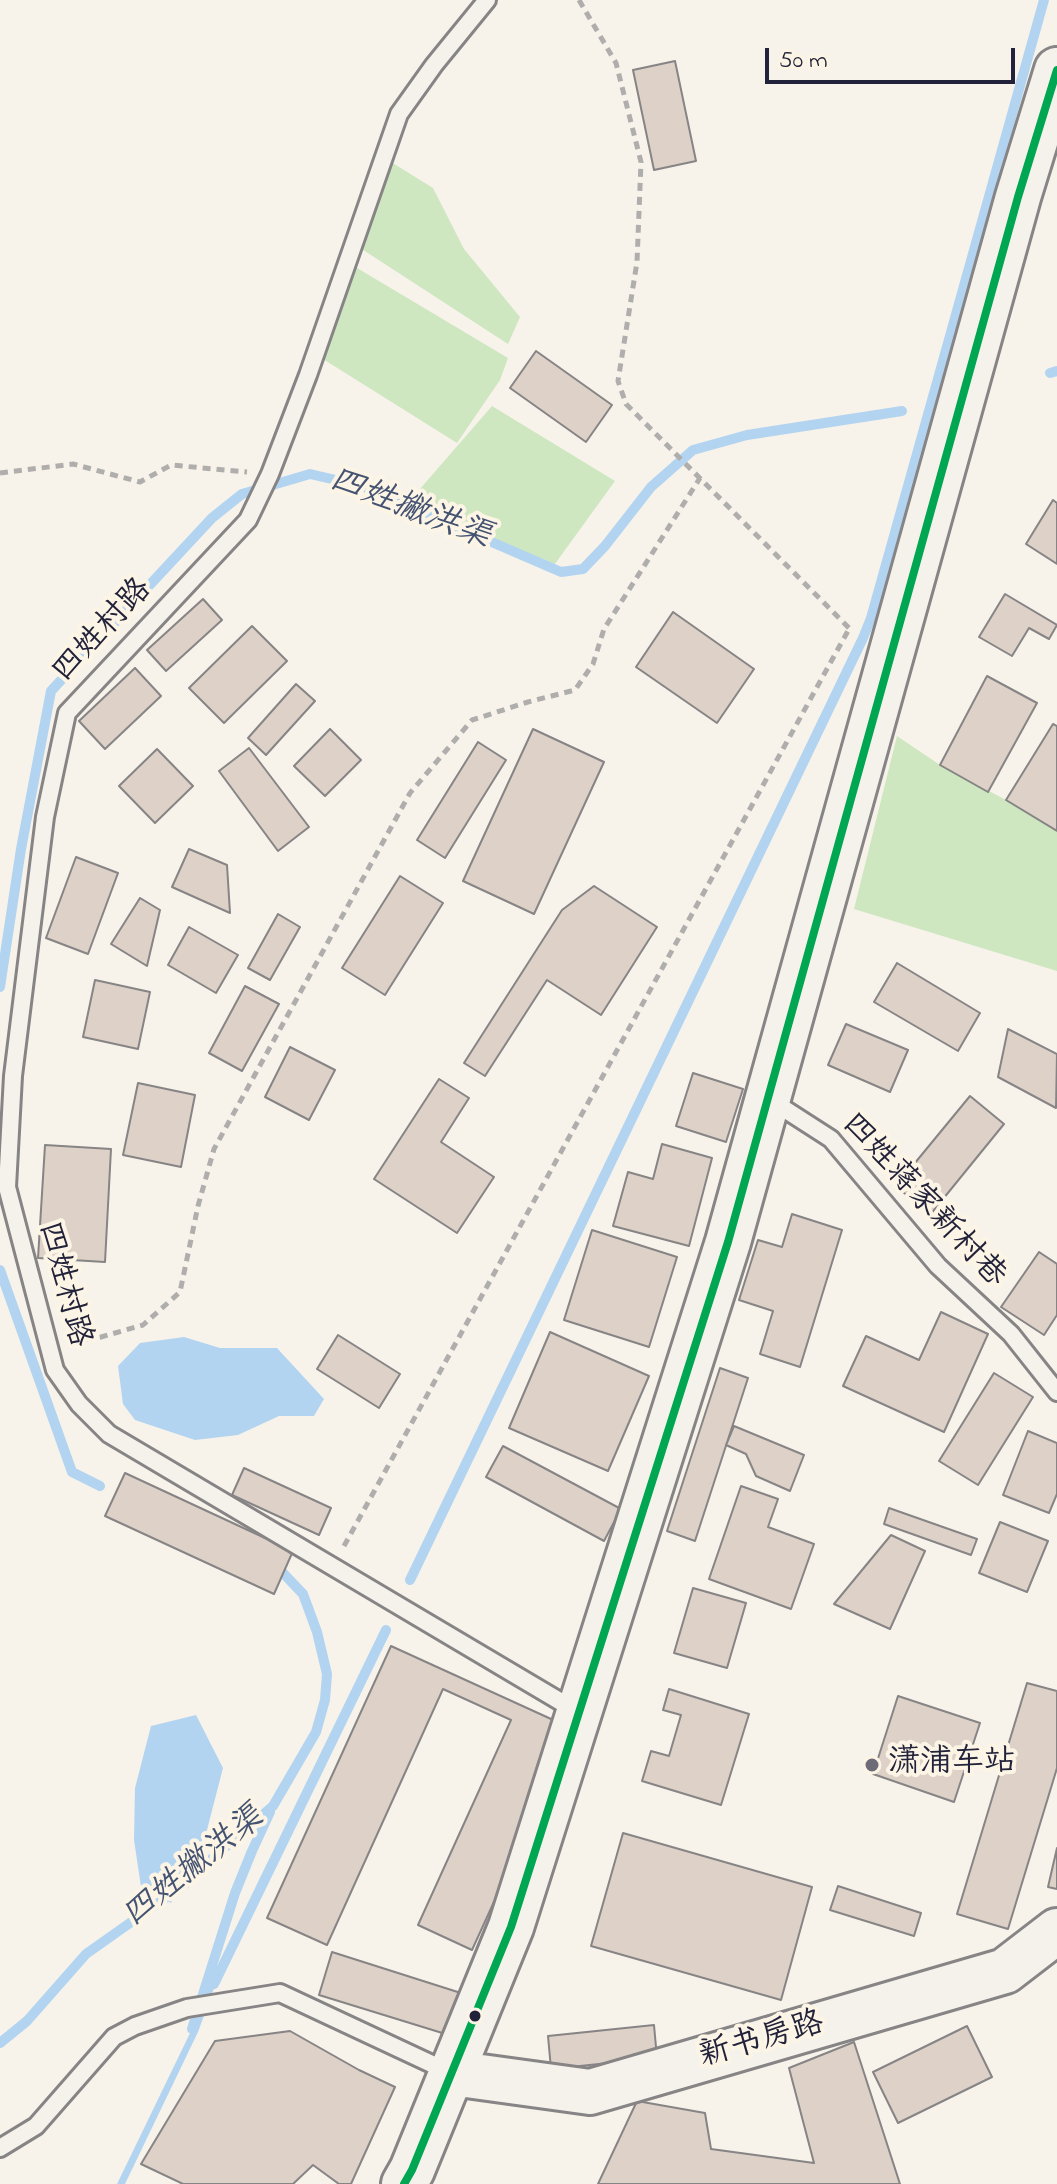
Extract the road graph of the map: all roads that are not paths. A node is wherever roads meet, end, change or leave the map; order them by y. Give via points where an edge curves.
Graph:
1 (487, 0) edge
2 (1057, 70) edge
3 (768, 1098) junction
4 (1057, 1392) edge
5 (579, 1713) junction
6 (1057, 1931) edge
7 (452, 2073) junction
8 (0, 2148) edge
9 (404, 2184) edge

1 - 5 lane, 四姓村路 via 399,114 308,375 248,520 67,713 45,817 13,1076 7,1187 55,1370 109,1434
2 - 3 main road
3 - 4 lane, 四姓蒋家新村巷 via 831,1139 938,1266 1011,1334
3 - 5 main road via 728,1242
5 - 7 main road via 511,1927
6 - 7 main road, 新书房路 via 1005,1971 590,2092
7 - 8 lane via 280,1993 222,2002 187,2008 114,2037 36,2126
7 - 9 main road

